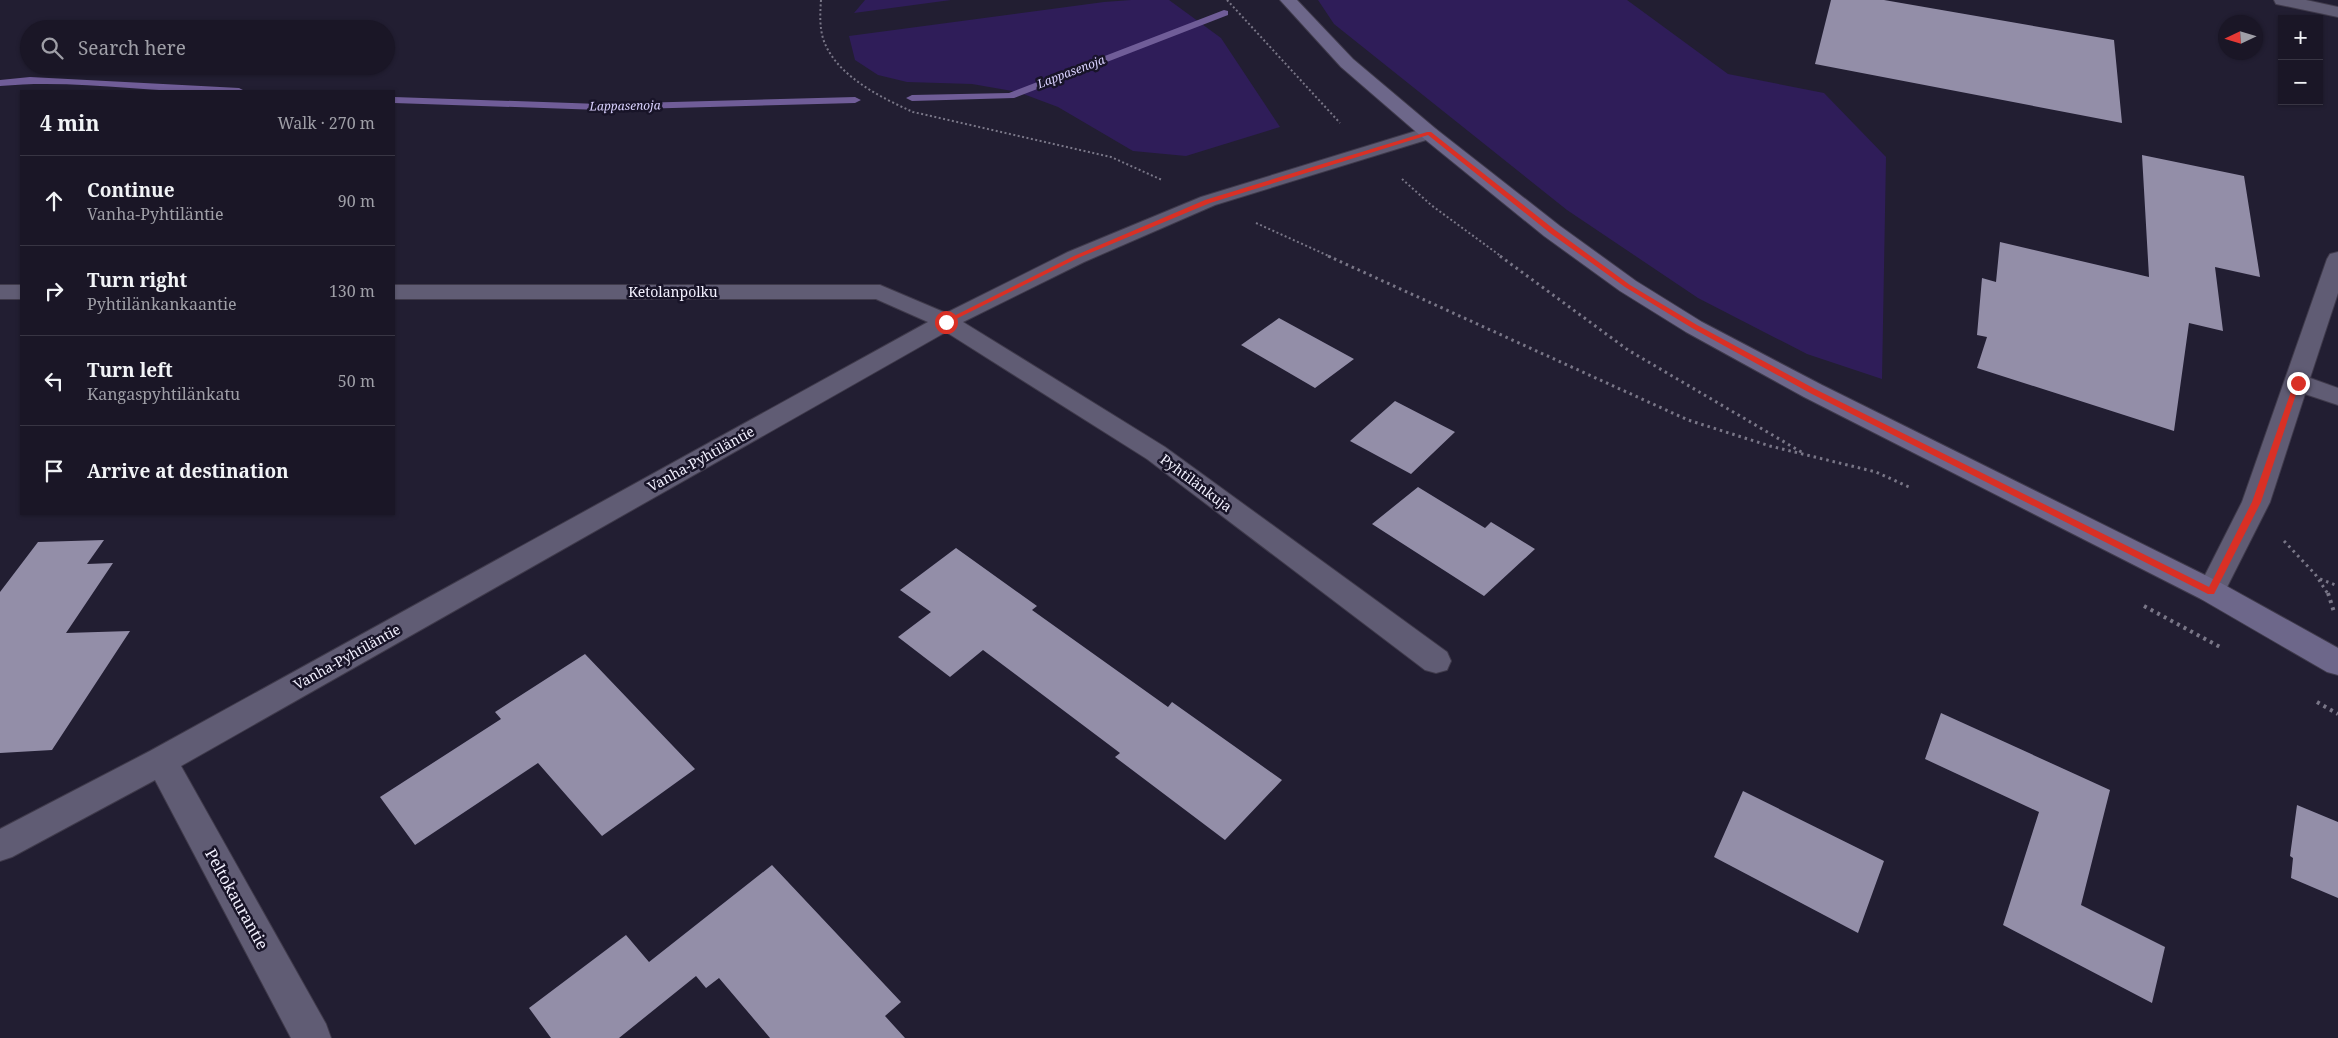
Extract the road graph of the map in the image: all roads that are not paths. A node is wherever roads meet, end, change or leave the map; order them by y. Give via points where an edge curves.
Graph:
1 (1288, 0) edge
2 (2282, 0) edge
3 (2338, 12) edge
4 (1429, 133) junction
5 (2338, 258) edge
6 (0, 292) edge
7 (20, 292) edge
8 (395, 292) edge
9 (946, 322) junction
10 (2298, 383) junction
11 (2338, 397) edge
12 (2211, 591) junction
13 (1436, 661) dead end
14 (2338, 663) edge
15 (161, 760) junction
16 (0, 846) edge
17 (312, 1038) edge

1 - 4 street via 1347,63
2 - 3 street
4 - 9 street, Vanha-Pyhtiläntie via 1208,201 1076,257
4 - 12 street via 1560,237 1628,286 1694,327 1813,391
5 - 10 street
6 - 7 street
8 - 9 street, Ketolanpolku via 880,292
9 - 13 street, Pyhtilänkuja via 1156,453
9 - 15 street, Vanha-Pyhtiläntie
10 - 11 street
10 - 12 street via 2256,502
12 - 14 street
15 - 16 street, Vanha-Pyhtiläntie
15 - 17 street, Peltokaurantie

